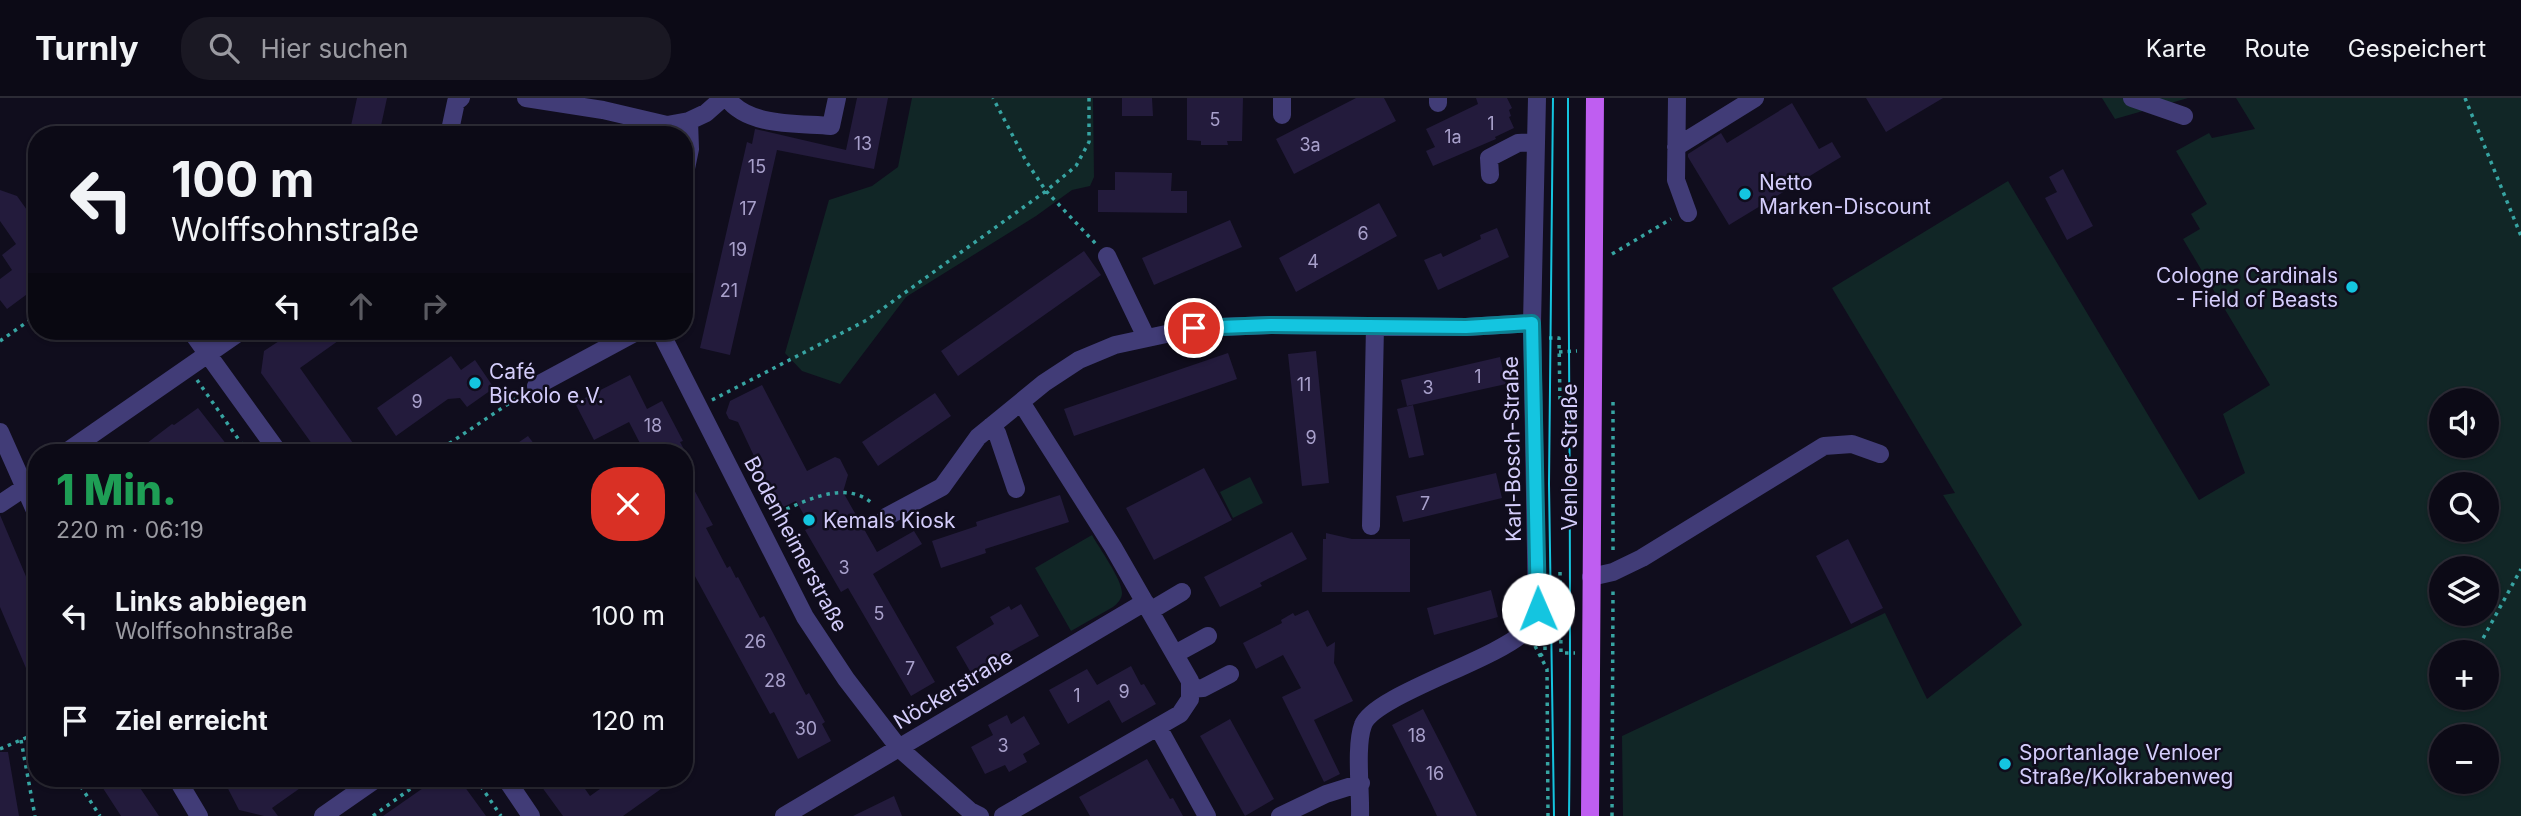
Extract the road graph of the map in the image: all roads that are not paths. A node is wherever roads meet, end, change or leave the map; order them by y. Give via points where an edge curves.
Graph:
1 (461, 98) edge
2 (526, 98) edge
3 (725, 98) edge
4 (837, 98) edge
5 (1537, 98) edge
6 (1595, 98) edge
7 (1677, 98) edge
8 (1755, 98) edge
9 (2132, 98) edge
10 (2184, 116) dead end
11 (690, 121) junction
12 (451, 126) edge
13 (690, 126) edge
14 (1536, 142) junction
15 (1676, 147) junction
16 (1490, 175) dead end
17 (1687, 210) road end
18 (1107, 256) road end
19 (1532, 323) junction
20 (1375, 326) junction
21 (1146, 337) junction
22 (198, 340) edge
23 (228, 340) edge
24 (621, 340) edge
25 (665, 340) edge
26 (208, 353) junction
27 (536, 386) road end
28 (1021, 402) junction
29 (991, 426) junction
30 (0, 432) edge
31 (78, 444) edge
32 (273, 444) edge
33 (1880, 454) dead end
34 (28, 481) edge
35 (1016, 489) dead end
36 (0, 504) edge
37 (886, 517) road end
38 (1371, 526) dead end
39 (1591, 578) junction
40 (1182, 592) dead end
41 (1147, 606) junction
42 (1208, 636) dead end
43 (1175, 654) junction
44 (1230, 674) dead end
45 (1190, 689) junction
46 (1158, 727) junction
47 (899, 748) junction
48 (1361, 783) junction
49 (182, 787) edge
50 (365, 787) edge
51 (511, 787) edge
52 (199, 816) edge
53 (323, 816) edge
54 (531, 816) edge
55 (784, 816) edge
56 (980, 816) edge
57 (1003, 816) edge
58 (1207, 816) edge
59 (1280, 816) edge
60 (1360, 816) edge
61 (1590, 816) edge

1 - 12 street
2 - 11 street via 667,125
3 - 4 street via 747,116 831,126
3 - 11 street
5 - 14 street, Karl-Bosch-Straße
6 - 39 main road, Venloer Straße
7 - 15 street
8 - 15 street
9 - 10 street
11 - 13 street
14 - 16 street via 1518,143 1489,158
14 - 19 street, Karl-Bosch-Straße
15 - 17 street via 1676,180
18 - 21 street
19 - 20 street
19 - 48 street, Karl-Bosch-Straße via 1538,609 1526,630 1509,643 1371,712 1360,740
20 - 21 street via 1194,328
20 - 38 street
21 - 28 street via 1079,360
22 - 26 street
23 - 26 street
24 - 27 street
25 - 47 street, Bodenheimerstraße via 805,617
26 - 31 street
26 - 32 street
28 - 29 street
28 - 41 street
29 - 35 street
29 - 37 street via 942,487
30 - 34 street
33 - 39 street via 1852,444 1824,446 1642,558
34 - 36 street
39 - 61 main road, Venloer Straße
40 - 41 street, Nöckerstraße
41 - 43 street
41 - 47 street, Nöckerstraße
42 - 43 street
43 - 45 street
44 - 45 street via 1203,688
45 - 46 street via 1190,699 1180,714
46 - 57 street
46 - 58 street
47 - 55 street, Nöckerstraße
47 - 56 street, Bodenheimerstraße
48 - 59 street via 1326,793
48 - 60 street
49 - 52 street
50 - 53 street
51 - 54 street

